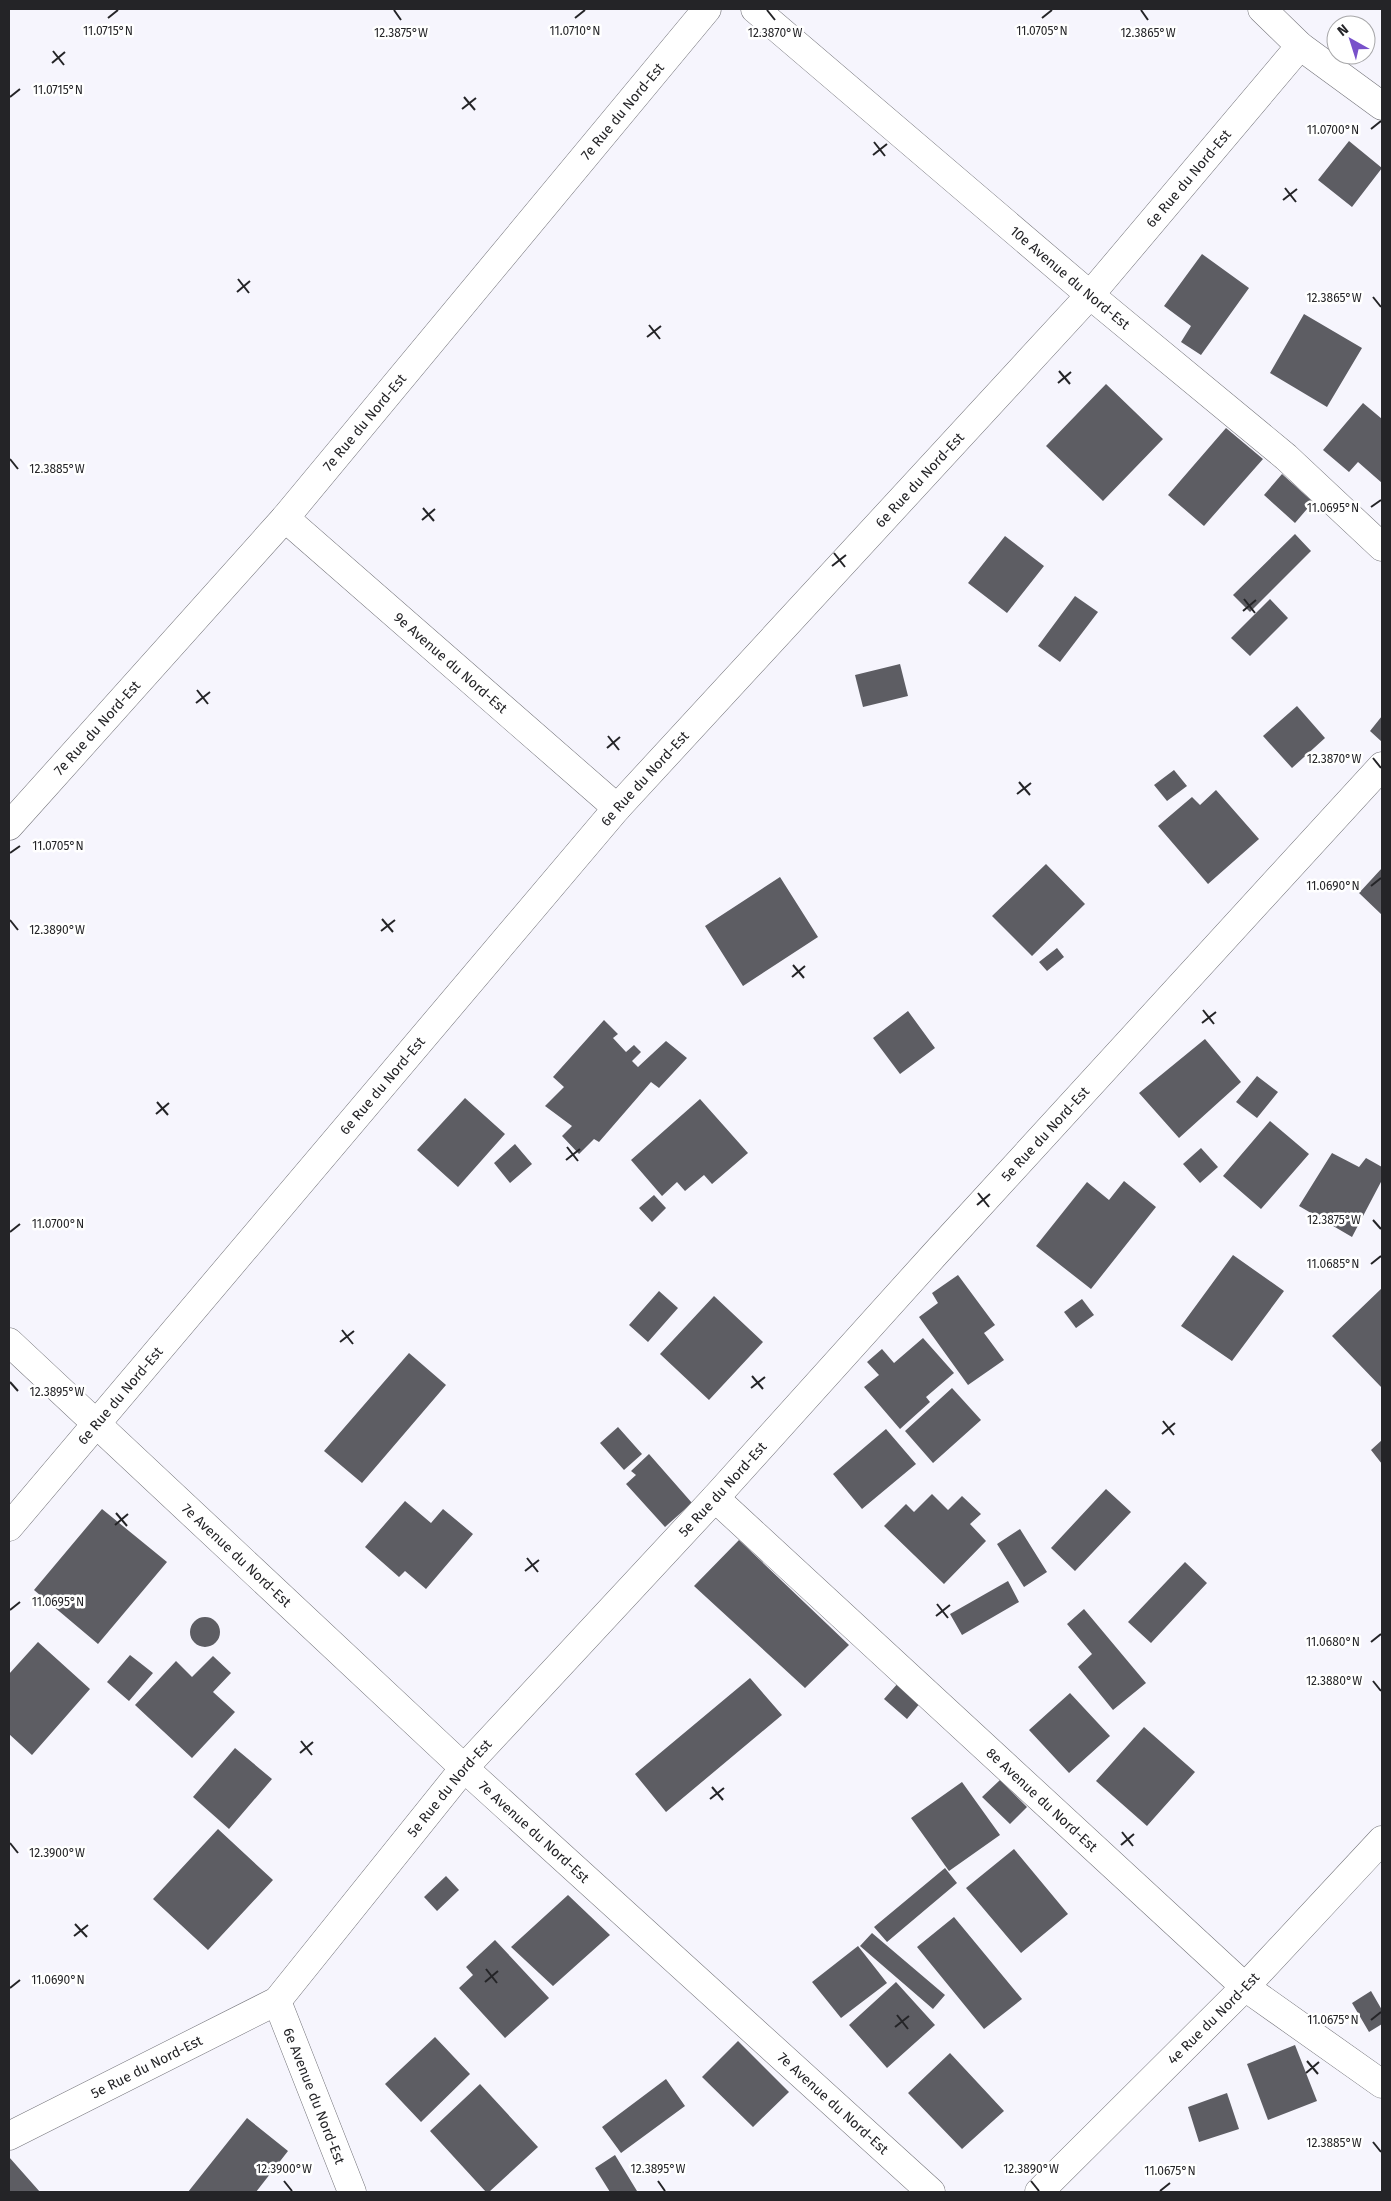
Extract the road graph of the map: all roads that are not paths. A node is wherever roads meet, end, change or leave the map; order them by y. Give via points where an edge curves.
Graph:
1 (707, 9) edge
2 (755, 9) edge
3 (1262, 9) edge
4 (1300, 46) junction
5 (1382, 106) edge
6 (1090, 295) junction
7 (285, 518) junction
8 (1382, 547) edge
9 (1382, 766) edge
10 (617, 808) junction
11 (9, 826) edge
12 (9, 1342) edge
13 (95, 1424) junction
14 (715, 1498) junction
15 (9, 1527) edge
16 (464, 1768) junction
17 (1382, 1840) edge
18 (1245, 1987) junction
19 (277, 2001) junction
20 (1382, 2084) edge
21 (9, 2136) edge
22 (352, 2192) edge
23 (931, 2192) edge
24 (1039, 2192) edge

1 - 7 street, 7e Rue du Nord-Est
2 - 6 street, 10e Avenue du Nord-Est
3 - 4 street
4 - 5 street
4 - 6 street, 6e Rue du Nord-Est
6 - 8 street, 10e Avenue du Nord-Est via 1286,457
6 - 10 street, 6e Rue du Nord-Est
7 - 10 street, 9e Avenue du Nord-Est
7 - 11 street, 7e Rue du Nord-Est
9 - 14 street, 5e Rue du Nord-Est
10 - 13 street, 6e Rue du Nord-Est
12 - 13 street, 7e Avenue du Nord-Est
13 - 15 street, 6e Rue du Nord-Est
13 - 16 street, 7e Avenue du Nord-Est
14 - 16 street, 5e Rue du Nord-Est
14 - 18 street, 8e Avenue du Nord-Est
16 - 19 street, 5e Rue du Nord-Est
16 - 23 street, 7e Avenue du Nord-Est
17 - 18 street, 4e Rue du Nord-Est
18 - 20 street, 8e Avenue du Nord-Est
18 - 24 street, 4e Rue du Nord-Est
19 - 21 street, 5e Rue du Nord-Est
19 - 22 street, 6e Avenue du Nord-Est

